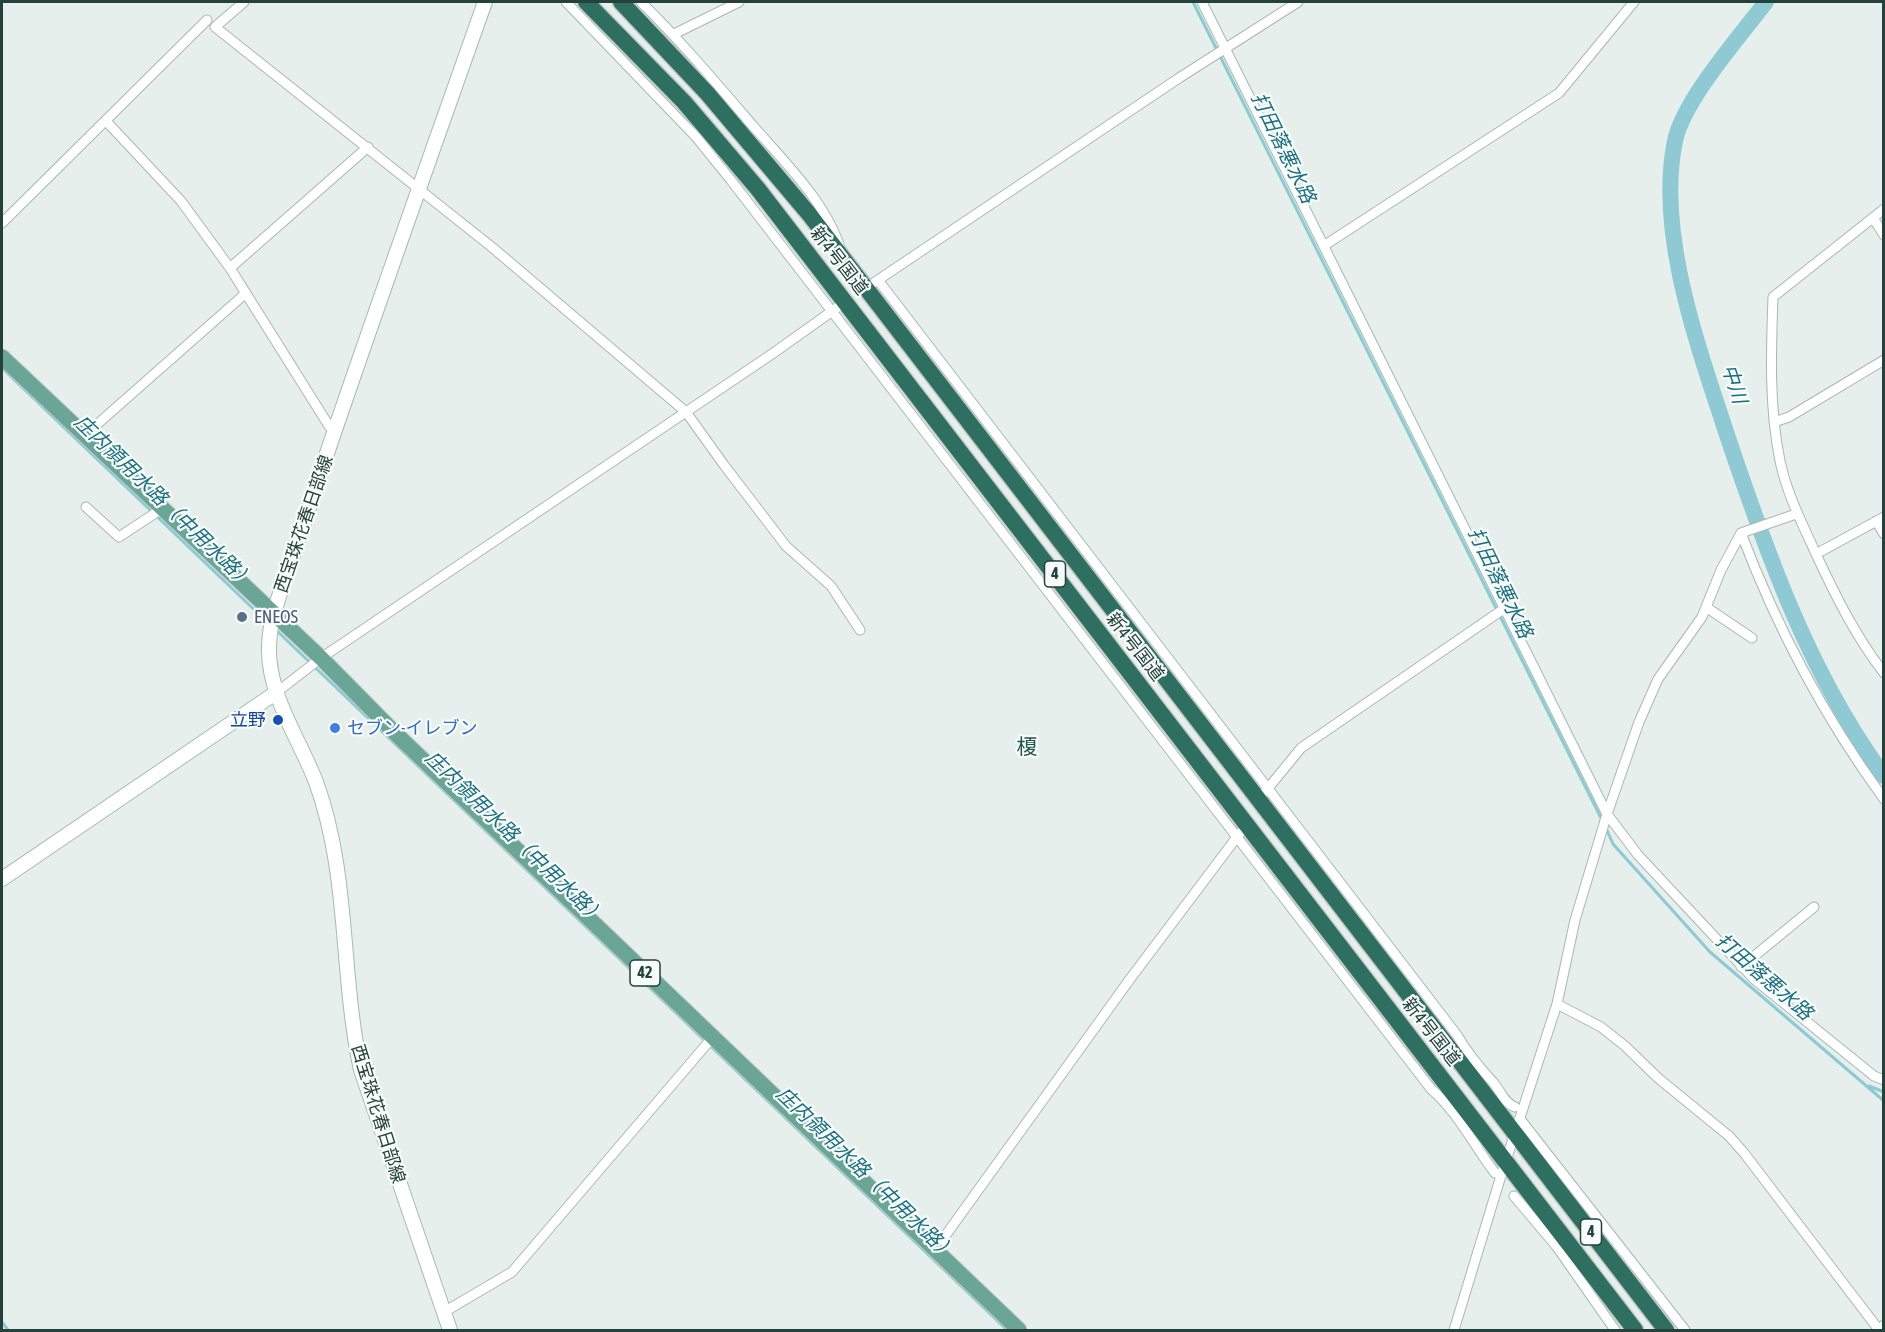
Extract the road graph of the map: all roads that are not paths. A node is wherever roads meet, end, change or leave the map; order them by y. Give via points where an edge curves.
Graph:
1 (244, 2) edge
2 (485, 2) edge
3 (566, 2) edge
4 (586, 2) edge
5 (621, 2) edge
6 (640, 2) edge
7 (739, 2) edge
8 (1202, 2) edge
9 (1298, 2) edge
10 (1634, 2) edge
11 (207, 20) dead end
12 (674, 34) junction
13 (1226, 49) junction
14 (106, 121) junction
15 (368, 147) junction
16 (418, 190) junction
17 (1884, 209) edge
18 (1873, 218) junction
19 (2, 222) edge
20 (1884, 235) edge
21 (1325, 245) junction
22 (843, 259) junction
23 (230, 268) junction
24 (872, 284) junction
25 (246, 293) junction
26 (839, 306) junction
27 (2, 357) edge
28 (1884, 360) edge
29 (686, 412) junction
30 (1774, 422) junction
31 (335, 431) junction
32 (85, 435) junction
33 (86, 507) dead end
34 (163, 508) junction
35 (1796, 514) junction
36 (1880, 519) edge
37 (1741, 533) junction
38 (1884, 534) edge
39 (1816, 554) junction
40 (1706, 607) junction
41 (1505, 608) junction
42 (274, 613) junction
43 (860, 630) dead end
44 (1752, 638) dead end
45 (321, 658) junction
46 (1884, 673) edge
47 (277, 692) junction
48 (1263, 795) junction
49 (1884, 799) edge
50 (1607, 814) junction
51 (1242, 830) junction
52 (2, 879) edge
53 (1814, 907) dead end
54 (1741, 967) junction
55 (1557, 1004) junction
56 (712, 1038) junction
57 (1472, 1067) junction
58 (1884, 1080) edge
59 (1515, 1107) dead end
60 (1517, 1127) junction
61 (1501, 1167) junction
62 (1514, 1196) dead end
63 (1556, 1236) junction
64 (935, 1250) junction
65 (444, 1312) junction
66 (1884, 1325) edge
67 (450, 1330) edge
68 (1019, 1330) edge
69 (1454, 1330) edge
70 (1615, 1330) edge
71 (1635, 1330) edge
72 (1666, 1330) edge
73 (1685, 1330) edge

1 - 15 street via 216,27
2 - 16 main road, 西宝珠花春日部線
3 - 26 street via 696,137
4 - 26 highway, 新4号国道 / 4 via 721,144
5 - 22 highway, 新4号国道 / 4 via 744,135
6 - 12 street
7 - 12 street
8 - 13 street
9 - 13 street
10 - 21 street via 1559,93
11 - 14 street
12 - 22 street via 823,209
13 - 21 street
13 - 24 street
14 - 19 street
14 - 23 street via 182,201
15 - 16 street
15 - 23 street
16 - 29 street
16 - 31 main road, 西宝珠花春日部線
17 - 18 street
18 - 20 street
18 - 30 street via 1773,297 1770,364
21 - 41 street
22 - 24 highway, 新4号国道 / 4
23 - 25 street
24 - 48 highway, 新4号国道 / 4
25 - 31 street
25 - 32 street
26 - 29 street
26 - 51 highway, 新4号国道 / 4
27 - 32 main road, 42
28 - 30 street via 1789,417
29 - 43 street via 786,546 831,586
29 - 45 street
30 - 35 street via 1780,462
31 - 42 main road, 西宝珠花春日部線
32 - 34 main road, 42
33 - 34 street via 119,537
34 - 42 main road, 42
35 - 37 street
35 - 39 street
36 - 38 street
36 - 39 street
37 - 40 street
37 - 49 street via 1798,662
39 - 46 street via 1829,584
40 - 44 street
40 - 50 street via 1659,679 1639,722
41 - 48 street via 1301,748
41 - 50 street
42 - 45 main road, 42
42 - 47 main road, 西宝珠花春日部線 via 269,659
45 - 47 street
45 - 56 main road, 42
47 - 52 main road
47 - 65 main road, 西宝珠花春日部線 via 330,824 361,1070
48 - 57 highway, 新4号国道 / 4
50 - 54 street via 1638,855
50 - 55 street via 1575,920
51 - 61 highway, 新4号国道 / 4
51 - 64 street
53 - 54 street
54 - 58 street via 1866,1070
55 - 60 street
55 - 66 street via 1625,1046 1729,1136 1880,1330
56 - 64 main road, 42
56 - 65 street via 512,1272
57 - 59 street via 1492,1080
57 - 60 highway, 新4号国道 / 4
60 - 61 street
60 - 72 highway, 新4号国道 / 4
60 - 73 street
61 - 63 highway, 新4号国道 / 4
61 - 69 street
62 - 63 street
63 - 70 street
63 - 71 highway, 新4号国道 / 4
64 - 68 main road, 42
65 - 67 main road, 西宝珠花春日部線

